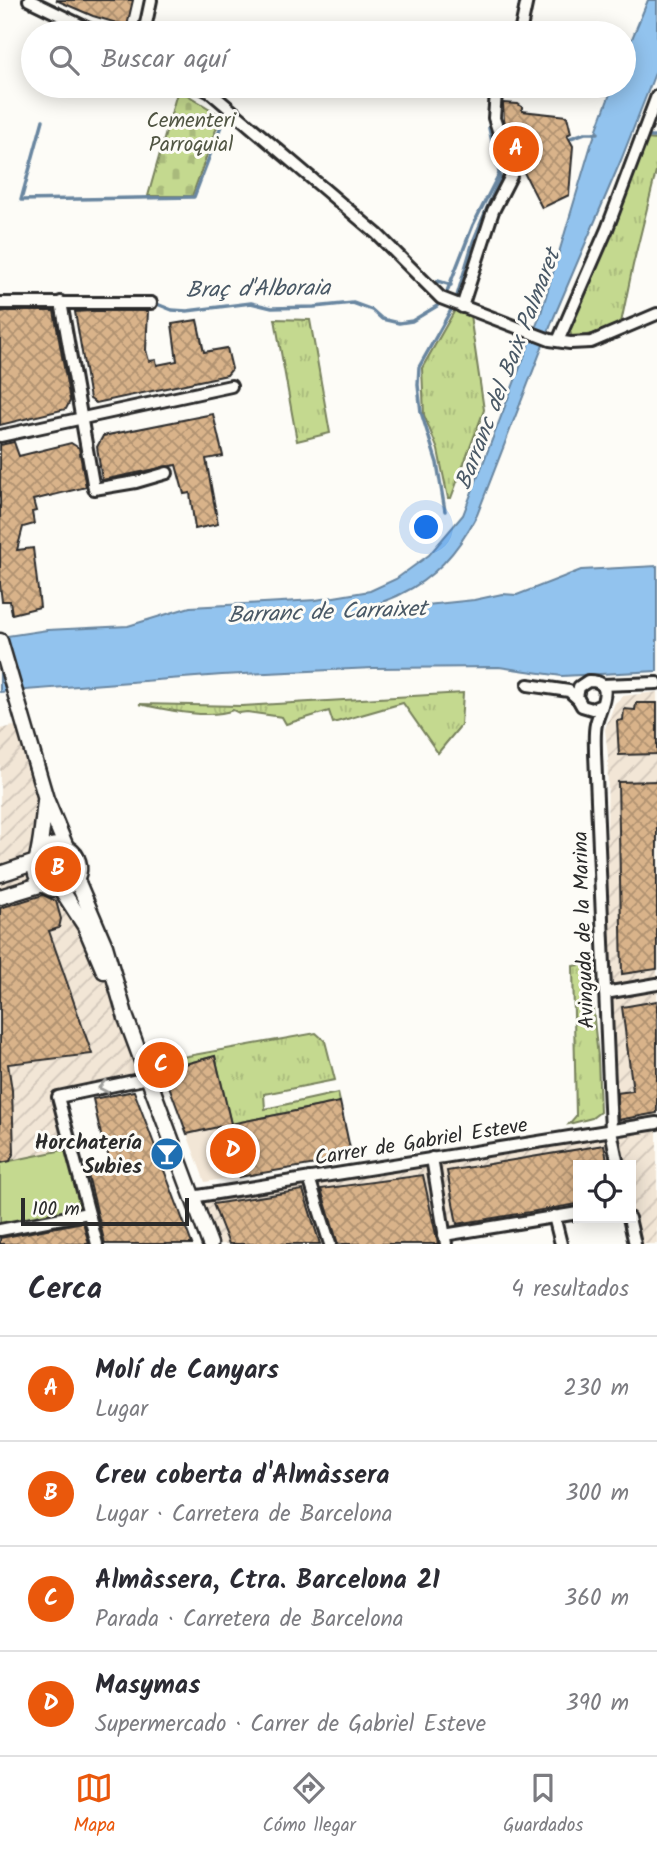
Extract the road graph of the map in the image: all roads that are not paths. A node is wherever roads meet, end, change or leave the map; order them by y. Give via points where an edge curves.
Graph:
1 (29, 0) edge
2 (150, 0) edge
3 (527, 0) edge
4 (72, 21) edge
5 (146, 21) edge
6 (523, 21) edge
7 (657, 96) edge
8 (216, 98) edge
9 (496, 98) edge
10 (61, 302) junction
11 (0, 303) edge
12 (151, 303) dead end
13 (459, 306) junction
14 (657, 314) edge
15 (554, 341) junction
16 (231, 386) dead end
17 (81, 420) junction
18 (0, 436) edge
19 (167, 472) dead end
20 (0, 641) edge
21 (657, 683) edge
22 (582, 684) junction
23 (628, 684) junction
24 (528, 685) dead end
25 (602, 685) junction
26 (558, 688) junction
27 (603, 702) junction
28 (581, 703) junction
29 (595, 727) junction
30 (46, 799) junction
31 (66, 847) junction
32 (37, 860) junction
33 (0, 874) edge
34 (76, 878) junction
35 (43, 884) junction
36 (61, 889) junction
37 (0, 897) edge
38 (657, 984) edge
39 (605, 993) junction
40 (126, 1018) junction
41 (148, 1078) junction
42 (657, 1123) edge
43 (611, 1131) junction
44 (432, 1158) junction
45 (617, 1160) edge
46 (309, 1178) junction
47 (192, 1197) junction
48 (88, 1213) junction
49 (573, 1214) edge
50 (554, 1216) junction
51 (630, 1223) edge
52 (0, 1230) edge
53 (445, 1239) edge
54 (97, 1244) edge
55 (210, 1244) edge
56 (330, 1244) edge
57 (561, 1244) edge
58 (635, 1244) edge

1 - 4 street
2 - 5 street
3 - 6 street
7 - 15 street via 607,229
8 - 13 street via 377,234 441,298
9 - 13 street via 494,118 510,176
10 - 11 street
10 - 12 street
10 - 17 street
13 - 15 street
14 - 15 street via 591,342
16 - 17 street
17 - 18 street
17 - 19 street via 94,489
20 - 30 main road
21 - 23 street
22 - 25 street via 593,681
22 - 26 street
22 - 28 street via 577,692
23 - 25 street
23 - 27 street
24 - 26 street
25 - 27 street
26 - 28 street
27 - 28 street via 592,709
27 - 29 street, Avinguda de la Marina
28 - 29 street, Avinguda de la Marina
29 - 39 street, Avinguda de la Marina
30 - 31 main road
30 - 32 main road
31 - 32 main road via 50,846
31 - 34 main road via 79,863
32 - 33 main road
32 - 35 main road via 37,877
34 - 36 main road
34 - 40 main road via 105,946
35 - 36 main road
35 - 37 main road
36 - 40 main road via 85,926
38 - 39 street
39 - 43 street, Avinguda de la Marina
40 - 41 main road
41 - 47 main road
41 -> 48 street via 58,1097
42 - 43 street, Carrer de Gabriel Esteve
43 - 44 street, Carrer de Gabriel Esteve
43 - 45 street, Avinguda de la Marina
44 - 46 street, Carrer de Gabriel Esteve
44 - 53 street
46 - 47 street, Carrer de Gabriel Esteve
46 - 56 street
47 - 55 main road
48 - 52 street
48 - 54 street
49 - 50 street
50 - 53 street
50 - 57 street
51 - 58 street

